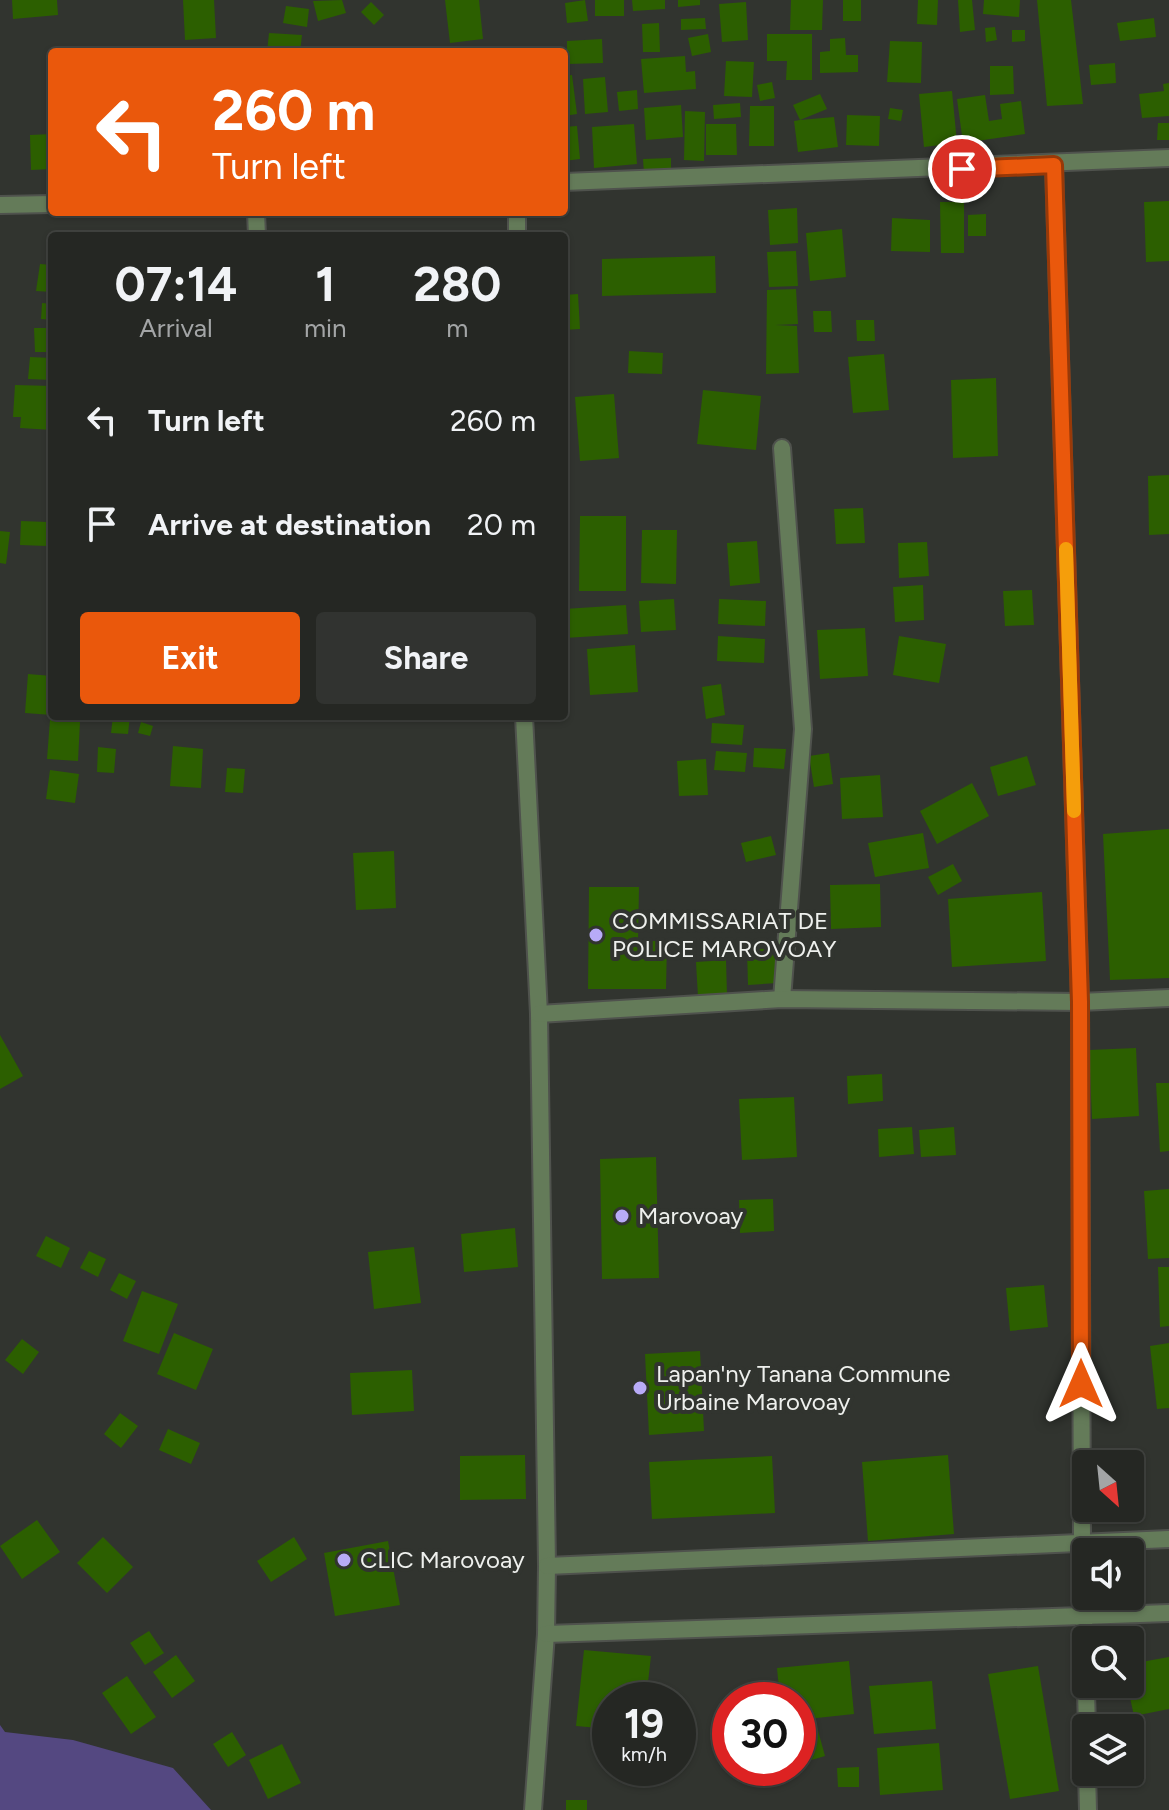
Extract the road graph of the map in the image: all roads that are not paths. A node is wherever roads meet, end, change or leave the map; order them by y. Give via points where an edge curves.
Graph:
1 (1169, 158) edge
2 (1054, 165) junction
3 (568, 182) edge
4 (48, 204) edge
5 (0, 205) edge
6 (782, 448) dead end
7 (524, 720) edge
8 (1169, 998) edge
9 (782, 999) junction
10 (1080, 1002) junction
11 (539, 1014) junction
12 (1082, 1538) edge
13 (1169, 1539) edge
14 (1144, 1540) edge
15 (1072, 1543) edge
16 (547, 1566) junction
17 (1085, 1610) edge
18 (1169, 1613) edge
19 (1085, 1617) junction
20 (546, 1634) junction
21 (1087, 1714) edge
22 (1087, 1786) edge
23 (533, 1810) edge
24 (1088, 1810) edge

1 - 2 street
2 - 3 street
2 - 10 street
4 - 5 street
6 - 9 street via 803,729
7 - 11 street
8 - 10 street
9 - 10 street
9 - 11 street
10 - 12 street
11 - 16 street
13 - 14 street
15 - 16 street
16 - 20 street
17 - 19 street
18 - 19 street
19 - 20 street
19 - 21 street
20 - 23 street
22 - 24 street

